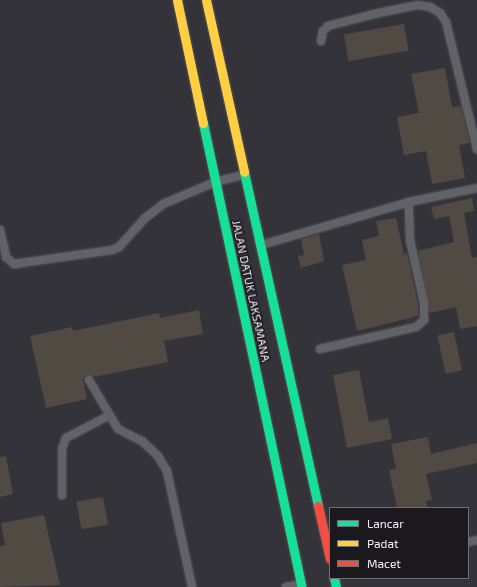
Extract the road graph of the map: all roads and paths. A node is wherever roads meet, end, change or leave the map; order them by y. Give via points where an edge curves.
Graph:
1 (177, 0) edge
2 (206, 0) edge
3 (321, 41) dead end
4 (477, 149) edge
5 (245, 175) junction
6 (216, 182) junction
7 (477, 188) edge
8 (409, 202) junction
9 (0, 230) edge
10 (261, 245) junction
11 (320, 349) dead end
12 (89, 380) dead end
13 (108, 416) junction
14 (62, 495) dead end
15 (329, 554) edge
16 (302, 585) edge
17 (192, 587) edge
18 (286, 587) edge

1 - 6 highway, JALAN DATUK LAKSAMANA
2 - 5 highway, JALAN DATUK LAKSAMANA
3 - 4 lane via 323,31 328,26 374,14 418,5 430,7 440,13 446,22
5 - 6 lane
5 - 10 highway, JALAN DATUK LAKSAMANA
6 - 9 lane via 153,210 119,247 112,250 14,264 6,257
6 - 16 highway, JALAN DATUK LAKSAMANA
7 - 8 lane
8 - 10 lane
8 - 11 lane via 410,240 424,303 424,320 416,327
10 - 15 highway, JALAN DATUK LAKSAMANA
12 - 13 lane
13 - 14 lane via 66,438 62,449
13 - 17 lane via 118,429 142,441 158,456 167,471
16 - 18 lane

